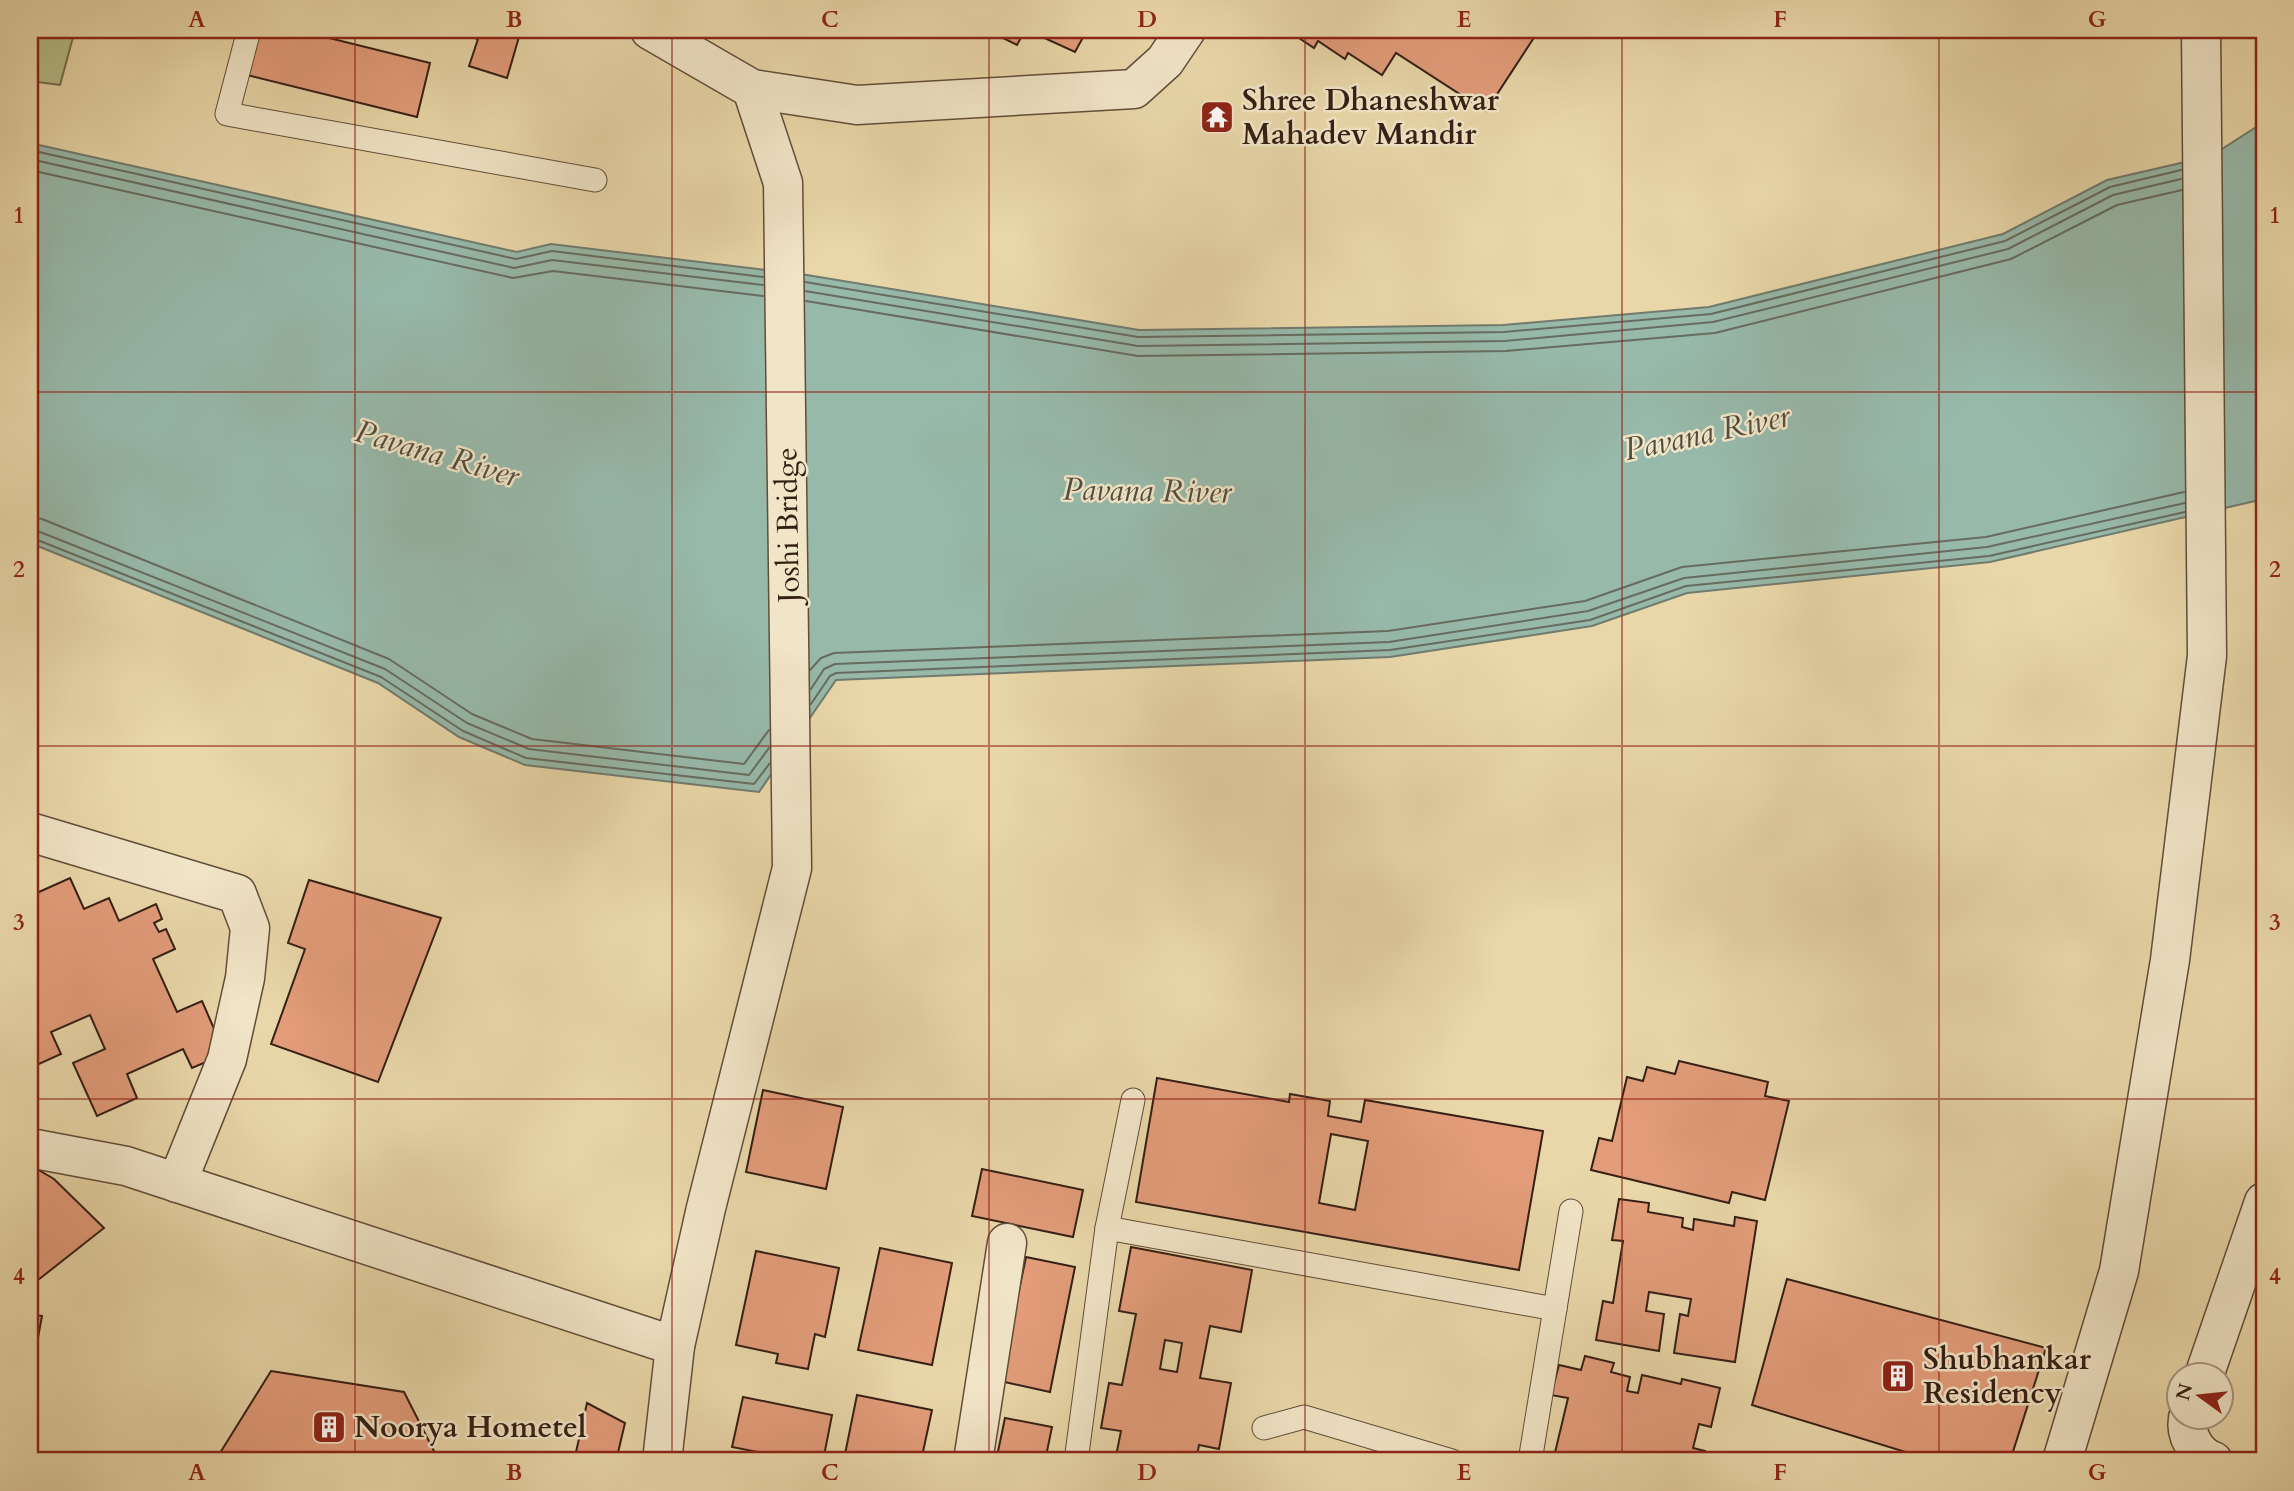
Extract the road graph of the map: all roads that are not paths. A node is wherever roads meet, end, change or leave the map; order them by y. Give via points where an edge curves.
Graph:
1 (249, 30) edge
2 (650, 30) edge
3 (1186, 30) edge
4 (2201, 30) edge
5 (752, 89) junction
6 (595, 180) dead end
7 (30, 832) edge
8 (1133, 1100) dead end
9 (30, 1148) edge
10 (177, 1183) junction
11 (2264, 1202) edge
12 (1572, 1211) dead end
13 (1107, 1228) junction
14 (1007, 1243) dead end
15 (1555, 1308) junction
16 (675, 1346) junction
17 (2209, 1362) edge
18 (1264, 1428) dead end
19 (2190, 1432) edge
20 (662, 1461) edge
21 (972, 1461) edge
22 (1076, 1461) edge
23 (1452, 1461) edge
24 (1530, 1461) edge
25 (2062, 1461) edge
26 (2213, 1461) edge

1 - 6 lane via 227,114
2 - 5 street
3 - 5 street via 1165,61 1134,89 857,105
4 - 25 street via 2207,656 2169,961 2119,1271
5 - 16 street, Joshi Bridge via 783,183 792,868
7 - 10 street via 237,894 245,910 250,928 245,978 227,1059
8 - 13 lane
9 - 10 street via 126,1166
10 - 16 street
11 - 17 street
12 - 15 lane
13 - 15 lane
13 - 22 lane
14 - 21 street
15 - 24 lane
16 - 20 street, Joshi Bridge
18 - 23 lane via 1304,1417
19 - 26 street via 2191,1441

